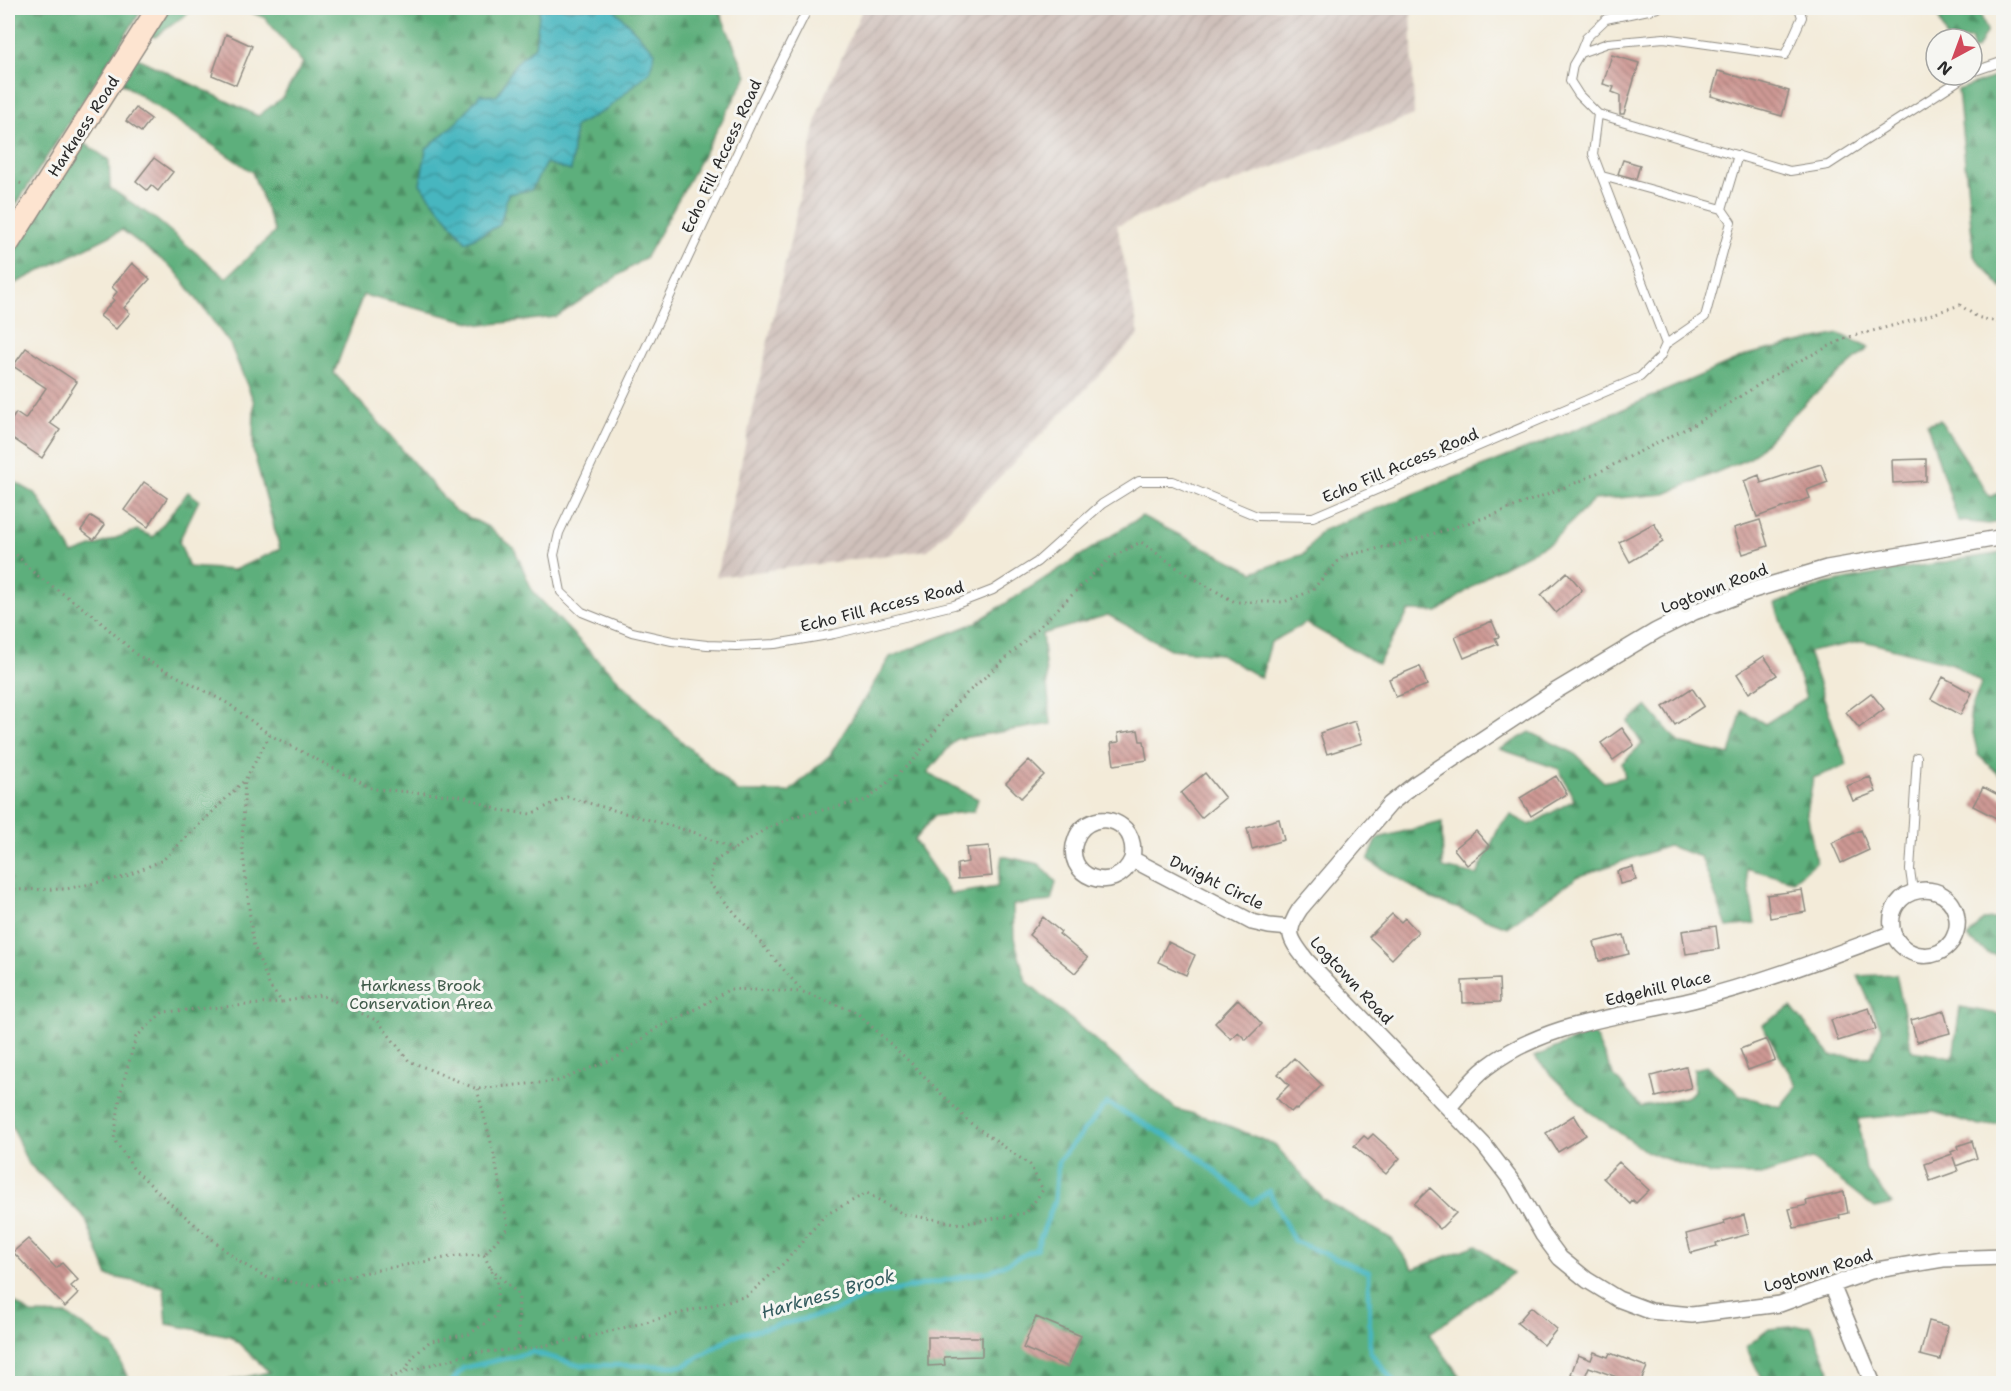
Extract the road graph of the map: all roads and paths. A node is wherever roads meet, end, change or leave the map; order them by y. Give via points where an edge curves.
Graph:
1 (158, 8) edge
2 (808, 8) edge
3 (1658, 8) edge
4 (1799, 8) edge
5 (1581, 52) junction
6 (2004, 61) edge
7 (1984, 68) edge
8 (1948, 87) edge
9 (1598, 114) junction
10 (1738, 155) junction
11 (1602, 176) junction
12 (1722, 209) junction
13 (8, 244) edge
14 (1666, 344) junction
15 (2004, 537) edge
16 (8, 546) edge
17 (270, 735) junction
18 (1917, 757) dead end
19 (245, 780) junction
20 (732, 850) dead end
21 (1132, 859) junction
22 (8, 890) edge
23 (1913, 891) junction
24 (1290, 928) junction
25 (1893, 933) junction
26 (803, 992) dead end
27 (282, 1002) junction
28 (477, 1089) junction
29 (1449, 1107) junction
30 (484, 1255) junction
31 (2004, 1257) edge
32 (490, 1267) junction
33 (1832, 1285) junction
34 (518, 1349) dead end
35 (405, 1372) dead end
36 (1873, 1383) edge

1 - 13 main road, Harkness Road
2 - 14 lane, Echo Fill Access Road via 559,533 554,555 561,592 582,612 600,620 672,641 765,645 834,634 954,605 993,590 1037,562 1102,504 1139,481 1173,481 1257,516 1313,517 1640,377 1660,357
3 - 5 lane via 1606,19 1586,38
4 - 5 lane via 1802,17 1785,55 1664,38 1608,43
5 - 9 lane via 1570,81
6 - 7 lane
8 - 10 lane via 1828,165 1790,171
9 - 10 lane
9 - 11 lane via 1593,154
10 - 12 lane
11 - 12 lane
11 - 14 lane
12 - 14 lane via 1731,222 1705,318
15 - 24 street, Logtown Road via 1827,568 1753,590 1656,630 1460,753 1390,804 1300,909
16 - 17 path via 35,574 93,615 137,655 229,704
17 - 19 path
17 - 20 path via 373,789 463,796 499,810 531,814 567,796 696,833
18 - 23 lane via 1910,870
19 - 22 path via 163,860 124,877 66,889
19 - 27 path via 242,845 253,943 270,987
21 - 21 street via 1120,875 1108,880 1095,879 1076,862 1074,842 1089,823 1112,821 1130,836
21 - 24 street, Dwight Circle via 1252,922
23 - 25 street via 1896,906
23 - 25 street via 1932,890 1951,903 1958,921 1953,939 1935,954 1917,955 1904,948
24 - 29 street, Logtown Road via 1291,937 1306,961
25 - 29 street, Edgehill Place via 1725,991 1536,1038 1484,1069
26 - 28 path via 730,989 657,1028 616,1058 558,1081
27 - 28 path via 321,995 378,1021 409,1061
27 - 30 path via 163,1012 136,1037 121,1091 114,1139 133,1168 238,1262 266,1277 313,1286 360,1273 456,1256
28 - 30 path via 508,1227
29 - 33 street, Logtown Road via 1504,1170 1560,1258 1618,1299 1650,1311 1692,1315 1780,1304
30 - 32 path
31 - 33 street, Logtown Road via 1943,1259 1871,1271
32 - 34 path via 519,1295
32 - 35 path via 498,1284 496,1316 469,1334 429,1341
33 - 36 street

